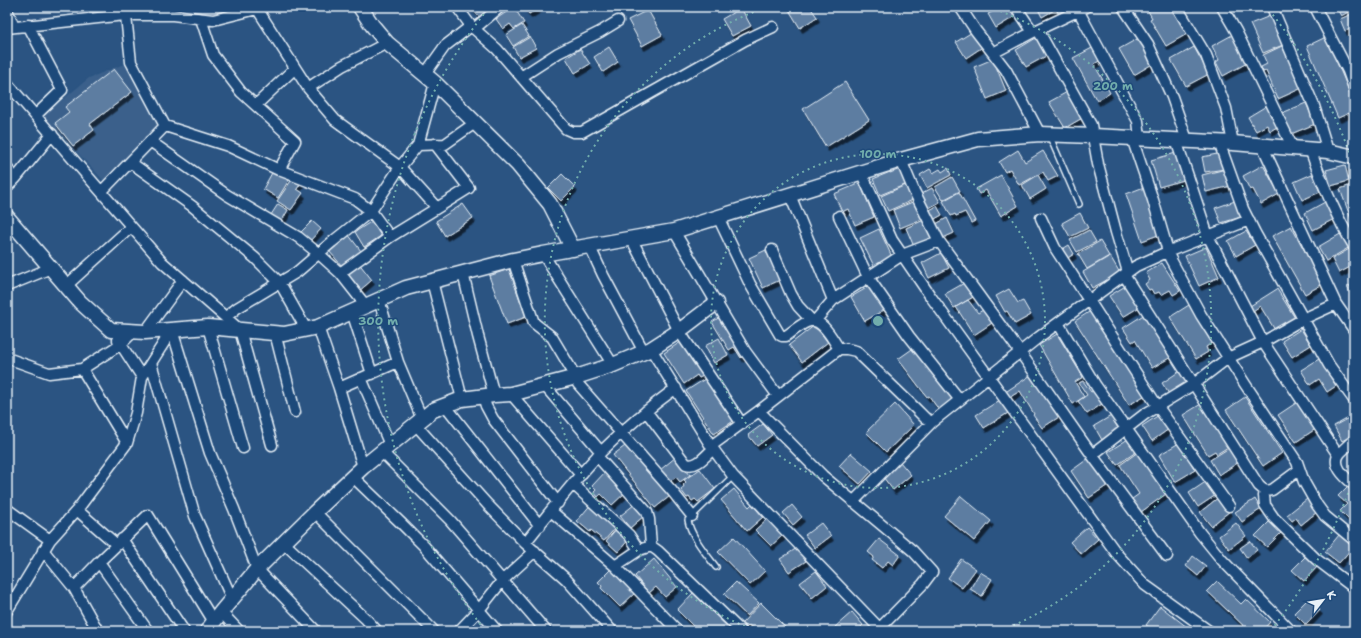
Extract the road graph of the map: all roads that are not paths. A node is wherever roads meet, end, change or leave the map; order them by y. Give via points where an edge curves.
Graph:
1 (360, 7) edge
2 (457, 7) edge
3 (500, 7) edge
4 (960, 7) edge
5 (1016, 7) edge
6 (1123, 7) edge
7 (1177, 7) edge
8 (1222, 7) edge
9 (1272, 7) edge
10 (1315, 7) edge
11 (256, 8) edge
12 (7, 10) edge
13 (1075, 10) edge
14 (125, 11) edge
15 (172, 11) edge
16 (201, 19) junction
17 (618, 21) dead end
18 (28, 25) junction
19 (10, 27) edge
20 (773, 27) dead end
21 (472, 28) junction
22 (1036, 31) junction
23 (387, 44) junction
24 (993, 54) junction
25 (295, 68) junction
26 (521, 77) junction
27 (430, 78) junction
28 (7, 83) edge
29 (308, 88) junction
30 (1354, 88) edge
31 (256, 105) junction
32 (36, 115) junction
33 (475, 123) junction
34 (165, 126) junction
35 (52, 134) junction
36 (1045, 134) junction
37 (1092, 136) junction
38 (1136, 138) junction
39 (1182, 140) junction
40 (150, 141) junction
41 (1226, 142) junction
42 (435, 144) junction
43 (418, 145) junction
44 (1262, 145) junction
45 (1293, 148) junction
46 (1310, 149) junction
47 (1328, 151) junction
48 (1354, 157) edge
49 (902, 160) junction
50 (130, 162) junction
51 (400, 167) junction
52 (7, 168) edge
53 (279, 170) junction
54 (861, 172) junction
55 (15, 179) junction
56 (7, 186) edge
57 (102, 191) junction
58 (790, 195) junction
59 (1080, 204) dead end
60 (437, 208) junction
61 (371, 211) junction
62 (839, 216) dead end
63 (7, 217) edge
64 (718, 217) junction
65 (1041, 218) dead end
66 (1249, 220) junction
67 (132, 227) junction
68 (674, 231) junction
69 (1208, 236) junction
70 (390, 237) junction
71 (631, 238) junction
72 (939, 240) junction
73 (589, 245) junction
74 (1354, 246) edge
75 (573, 248) junction
76 (772, 250) dead end
77 (1167, 252) junction
78 (319, 254) junction
79 (543, 254) junction
80 (902, 255) junction
81 (513, 260) junction
82 (51, 268) junction
83 (340, 273) junction
84 (463, 273) junction
85 (1126, 273) junction
86 (868, 277) junction
87 (183, 280) junction
88 (432, 281) junction
89 (280, 283) junction
90 (7, 286) edge
91 (66, 286) junction
92 (833, 300) junction
93 (1090, 300) junction
94 (372, 303) junction
95 (716, 303) junction
96 (1336, 304) junction
97 (352, 312) junction
98 (226, 317) junction
99 (1303, 319) junction
100 (814, 321) junction
101 (1058, 323) junction
102 (208, 327) junction
103 (312, 328) junction
104 (111, 330) junction
105 (172, 330) junction
106 (240, 330) junction
107 (1354, 330) edge
108 (679, 331) junction
109 (139, 332) junction
110 (274, 333) junction
111 (1262, 342) junction
112 (121, 344) junction
113 (840, 349) junction
114 (648, 350) junction
115 (1020, 352) junction
116 (7, 358) edge
117 (1228, 358) junction
118 (398, 362) junction
119 (151, 363) junction
120 (613, 365) junction
121 (82, 370) junction
122 (372, 374) junction
123 (142, 377) junction
124 (576, 377) junction
125 (989, 377) junction
126 (361, 378) junction
127 (1194, 384) junction
128 (545, 386) junction
129 (339, 388) junction
130 (676, 388) junction
131 (511, 394) junction
132 (489, 395) junction
133 (778, 396) junction
134 (462, 399) junction
135 (960, 400) junction
136 (1354, 400) edge
137 (445, 405) junction
138 (1158, 407) junction
139 (646, 411) junction
140 (759, 411) junction
141 (295, 412) dead end
142 (418, 421) junction
143 (932, 422) junction
144 (742, 424) junction
145 (1126, 429) junction
146 (621, 432) junction
147 (1354, 440) edge
148 (127, 443) junction
149 (272, 445) dead end
150 (712, 447) junction
151 (243, 448) dead end
152 (386, 448) junction
153 (599, 454) junction
154 (1092, 455) junction
155 (1338, 455) junction
156 (364, 467) junction
157 (1299, 470) junction
158 (581, 475) junction
159 (733, 476) junction
160 (353, 477) junction
161 (573, 484) junction
162 (1354, 485) edge
163 (1266, 491) junction
164 (853, 502) junction
165 (558, 503) junction
166 (1230, 506) dead end
167 (7, 509) edge
168 (77, 510) junction
169 (551, 511) junction
170 (315, 512) junction
171 (692, 516) junction
172 (540, 526) junction
173 (50, 540) junction
174 (1354, 540) edge
175 (120, 542) junction
176 (284, 543) junction
177 (526, 543) junction
178 (651, 546) junction
179 (44, 550) junction
180 (639, 550) junction
181 (534, 551) junction
182 (1167, 556) dead end
183 (99, 562) junction
184 (615, 566) junction
185 (716, 568) dead end
186 (256, 570) junction
187 (502, 582) junction
188 (74, 588) junction
189 (1354, 588) edge
190 (232, 599) junction
191 (7, 610) edge
192 (479, 610) junction
193 (214, 621) edge
194 (881, 630) edge
195 (98, 631) edge
196 (148, 631) edge
197 (184, 631) edge
198 (239, 631) edge
199 (316, 631) edge
200 (377, 631) edge
201 (434, 631) edge
202 (459, 631) edge
203 (497, 631) edge
204 (546, 631) edge
205 (612, 631) edge
206 (678, 631) edge
207 (741, 631) edge
208 (1210, 631) edge
209 (1290, 631) edge

1 - 23 street
2 - 21 street
3 - 21 street
4 - 24 street
5 - 22 street
6 - 39 street via 1148,44 1172,97
7 - 41 street via 1206,55 1226,108
8 - 45 street
9 - 47 street via 1314,106
10 - 30 street
11 - 16 street via 212,20
11 - 25 street
12 - 19 street
13 - 22 street
13 - 38 street via 1138,121
14 - 15 street
14 - 18 street
14 - 34 street via 131,62
15 - 16 street
16 - 31 street via 213,55 241,92
17 - 26 street via 558,53
18 - 19 street
18 - 32 street via 62,90
20 - 26 street via 582,132 566,129
21 - 26 street via 497,49
21 - 27 street via 445,46
22 - 24 street
22 - 37 street via 1092,125
23 - 27 street
23 - 29 street via 342,66
24 - 36 street via 1006,70
25 - 29 street
25 - 31 street
27 - 33 street
27 - 43 street
28 - 32 street
29 - 51 street via 336,120
31 - 53 street via 295,141
32 - 35 street
33 - 42 street via 444,144
33 - 75 street via 518,165 550,204
34 - 40 street
34 - 53 street via 228,146
35 - 55 street
35 - 57 street
36 - 37 street
36 - 49 street via 978,139
36 - 59 lane
37 - 38 street
37 - 85 street
38 - 39 street
38 - 77 street
39 - 41 street
39 - 69 street
40 - 50 street
40 - 78 street via 227,195 298,237
41 - 44 street
41 - 66 street via 1243,209
42 - 43 street
42 - 60 street via 469,188
43 - 51 street
44 - 45 street
44 - 96 street
45 - 46 street
46 - 47 street
46 - 74 street via 1326,193
47 - 48 street
49 - 54 street
49 - 72 street via 914,191
50 - 57 street
50 - 89 street via 192,206 255,258
51 - 60 street
51 - 61 street
52 - 55 street
53 - 61 street via 355,199
54 - 58 street
54 - 80 street via 892,240
55 - 56 street
57 - 67 street
58 - 64 street
58 - 92 street
60 - 70 street
61 - 70 street
61 - 78 street
62 - 86 street
63 - 82 street
64 - 68 street
64 - 100 street via 750,284 780,335 786,336 809,321
65 - 93 street via 1055,248
66 - 69 street
66 - 99 street
67 - 87 street via 162,262
67 - 91 street
68 - 71 street
68 - 95 street
69 - 77 street
69 - 111 street
70 - 83 street
71 - 73 street
71 - 108 street
72 - 80 street
72 - 115 street
73 - 75 street
73 - 114 street via 603,275
75 - 79 street
76 - 100 street via 798,306
77 - 85 street
77 - 117 street
78 - 83 street
78 - 89 street
79 - 81 street
79 - 120 street
80 - 86 street
80 - 125 street
81 - 84 street
81 - 124 street via 534,323 552,337
82 - 90 street
82 - 91 street
83 - 94 street
84 - 88 street
84 - 132 street
85 - 93 street
85 - 127 street
86 - 92 street
86 - 135 street via 909,336
87 - 98 street
87 - 109 street
88 - 94 street via 406,288
88 - 134 street
89 - 98 street
89 - 103 street
91 - 104 street
92 - 100 street
93 - 101 street
93 - 138 street
94 - 97 street
94 - 118 street
95 - 108 street
95 - 133 street via 745,351
96 - 99 street
96 - 107 street
97 - 103 street
97 - 122 street
98 - 106 street
99 - 111 street
99 - 136 street via 1328,365
100 - 113 street via 824,327
101 - 115 street
101 - 145 street via 1096,386
102 - 105 street
102 - 106 street
102 - 151 street
103 - 110 street via 284,334
103 - 129 street
104 - 109 street
104 - 112 street
105 - 109 street
105 - 119 street
105 - 186 street via 210,453
106 - 110 street
106 - 149 street
108 - 114 street
108 - 144 street
109 - 112 street
110 - 141 street
111 - 117 street
111 - 155 street
112 - 121 street
112 - 123 street
113 - 133 street
113 - 143 street via 856,351
114 - 120 street
114 - 130 street
115 - 125 street
115 - 154 street
116 - 121 street via 49,373
117 - 127 street
117 - 157 street via 1297,462
118 - 122 street
118 - 142 street
119 - 123 street
119 - 190 street via 195,516
120 - 124 street
121 - 148 street
122 - 126 street
123 - 148 street via 136,413
124 - 128 street
124 - 146 street via 578,384
125 - 135 street
125 - 208 street via 1116,554 1145,585
126 - 129 street
126 - 152 street
127 - 138 street
127 - 163 street via 1259,486
128 - 131 street
128 - 153 street
129 - 156 street
130 - 139 street
130 - 150 street
131 - 132 street
131 - 158 street
132 - 134 street
132 - 165 street via 486,406 493,419
133 - 140 street
134 - 137 street
135 - 143 street
137 - 142 street
137 - 172 street
138 - 145 street
138 - 166 street
139 - 146 street
139 - 150 street via 686,464 693,465
140 - 144 street
140 - 164 street
142 - 152 street
142 - 177 street via 487,504
143 - 164 street
144 - 150 street
145 - 154 street
145 - 209 street via 1200,533
146 - 153 street
146 - 171 street
147 - 155 street
148 - 168 street
150 - 159 street
152 - 156 street
152 - 187 street
153 - 158 street
153 - 178 street via 647,512
154 - 182 street
155 - 162 street via 1339,470
156 - 160 street
157 - 163 street via 1272,490
157 - 174 street via 1325,516
158 - 161 street
159 - 171 lane
159 - 194 street
160 - 170 street
160 - 192 street via 424,546
161 - 165 street
161 - 180 street via 629,535
163 - 189 street via 1265,505 1274,518 1316,559
164 - 194 street via 913,552 932,572
165 - 169 street
167 - 173 street
168 - 173 street
168 - 175 street
169 - 172 street
169 - 184 street
170 - 176 street
170 - 201 street
171 - 185 lane via 688,520 689,525
172 - 177 street
173 - 179 street
175 - 183 street
175 - 193 street via 148,515
175 - 197 street
176 - 186 street
176 - 200 street
177 - 181 street
178 - 180 street
178 - 207 street
179 - 188 street
179 - 191 street
180 - 184 street
181 - 187 street
181 - 205 street via 566,579
183 - 188 street
183 - 196 street
184 - 206 street
186 - 190 street
186 - 199 street
187 - 192 street
187 - 204 street
188 - 195 street
190 - 193 street
192 - 202 street
192 - 203 street
193 - 198 street

